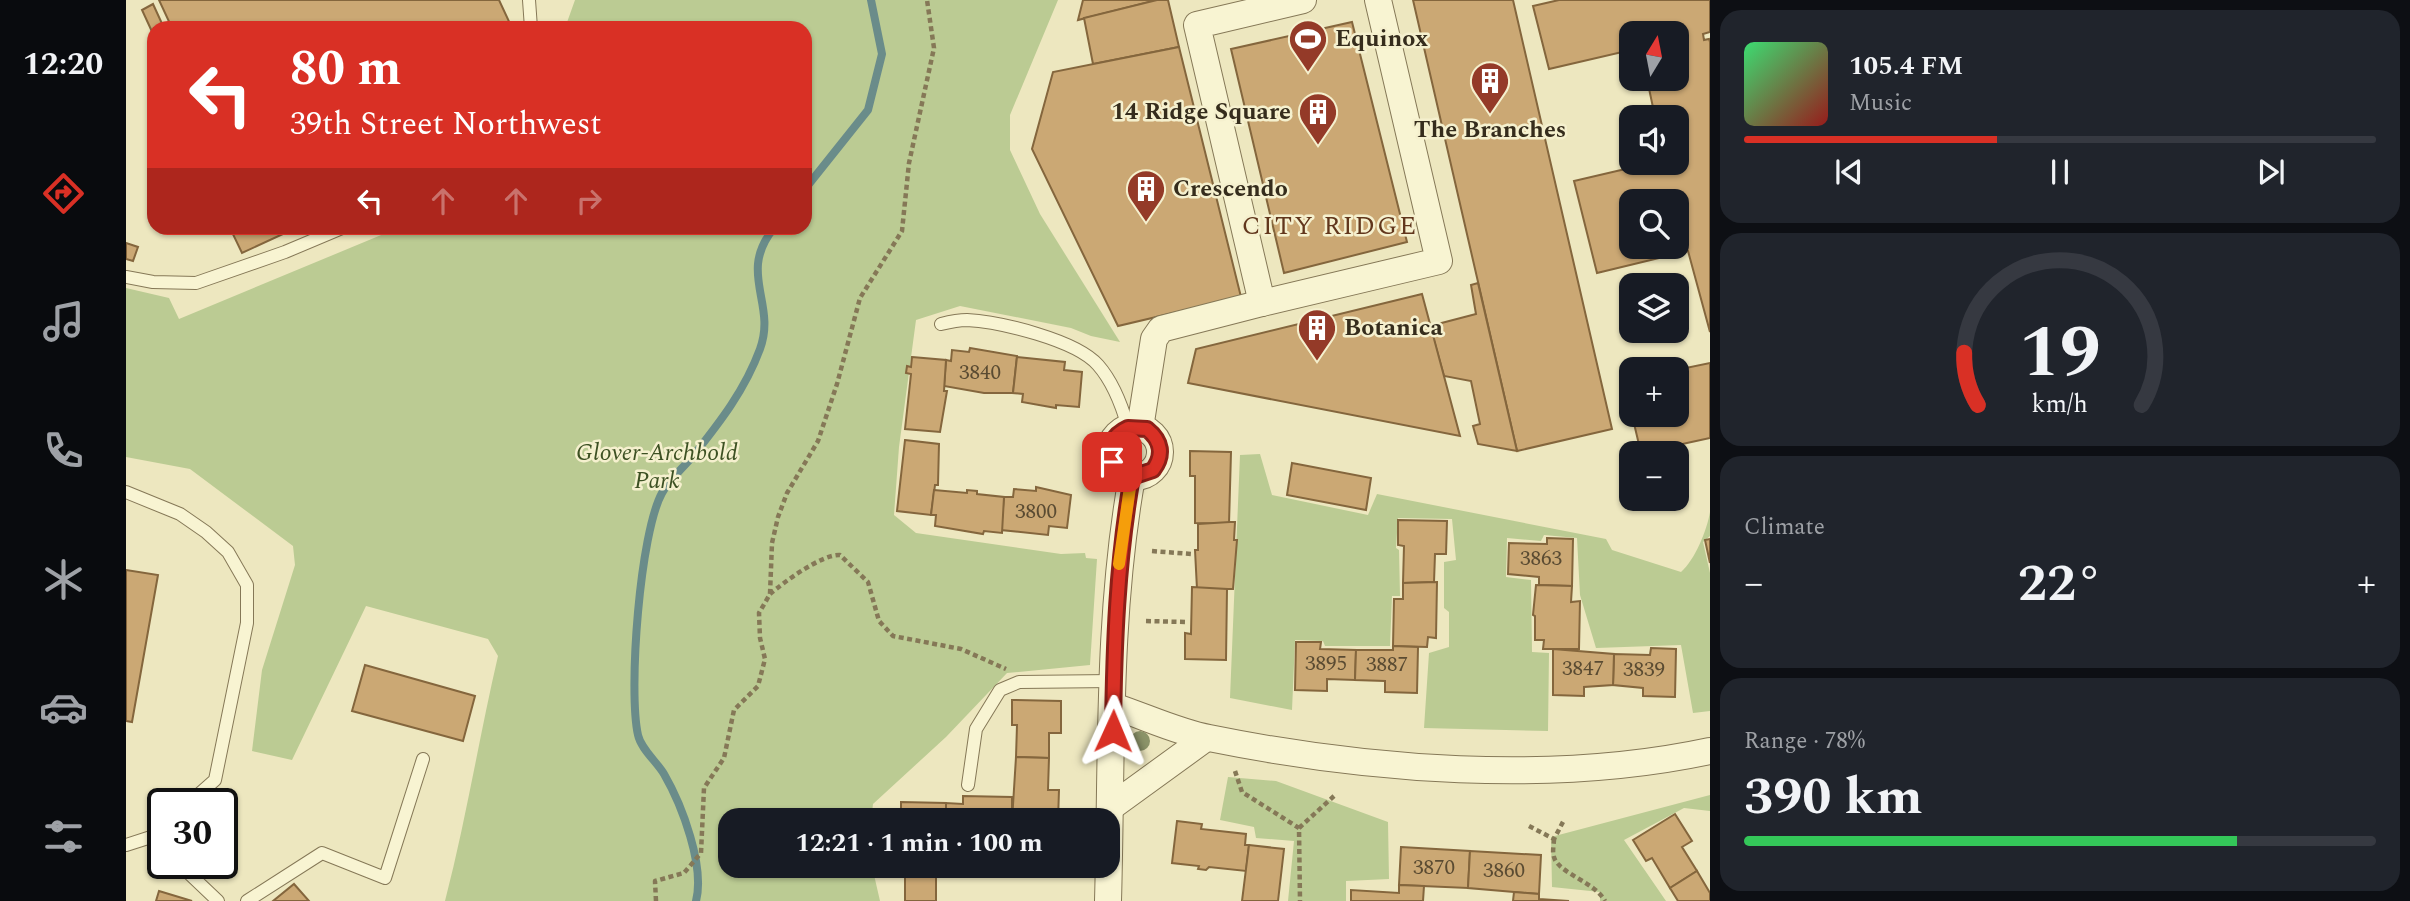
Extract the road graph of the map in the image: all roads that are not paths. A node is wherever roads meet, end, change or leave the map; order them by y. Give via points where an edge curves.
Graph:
1 (529, 0) edge
2 (1303, 0) edge
3 (1378, 0) edge
4 (530, 21) edge
5 (325, 235) edge
6 (126, 277) edge
7 (1262, 303) junction
8 (941, 324) dead end
9 (1134, 428) junction
10 (1132, 477) junction
11 (126, 492) edge
12 (1113, 694) junction
13 (1206, 738) junction
14 (1710, 751) edge
15 (423, 759) dead end
16 (968, 785) dead end
17 (206, 788) edge
18 (1111, 807) junction
19 (147, 838) edge
20 (126, 845) edge
21 (194, 879) edge
22 (218, 901) edge
23 (247, 901) edge
24 (1108, 901) edge

1 - 4 lane
2 - 7 street via 1197,25
3 - 7 street via 1439,261
5 - 6 lane via 196,283
7 - 9 street via 1161,328 1154,339
8 - 9 lane via 967,320 1033,333 1082,351 1098,365
9 - 10 street via 1114,438 1110,454 1116,469
9 - 10 street via 1156,438 1160,458 1146,475
10 - 12 street via 1121,541
11 - 17 lane via 180,514 206,532 228,552 247,585 247,623 215,780
12 - 13 street
12 - 16 lane via 1019,682 999,690 976,729
12 - 18 street
13 - 14 street via 1339,758 1473,768 1598,766
13 - 18 street
15 - 23 lane via 384,878 322,853
18 - 24 street
19 - 20 lane
21 - 22 lane

